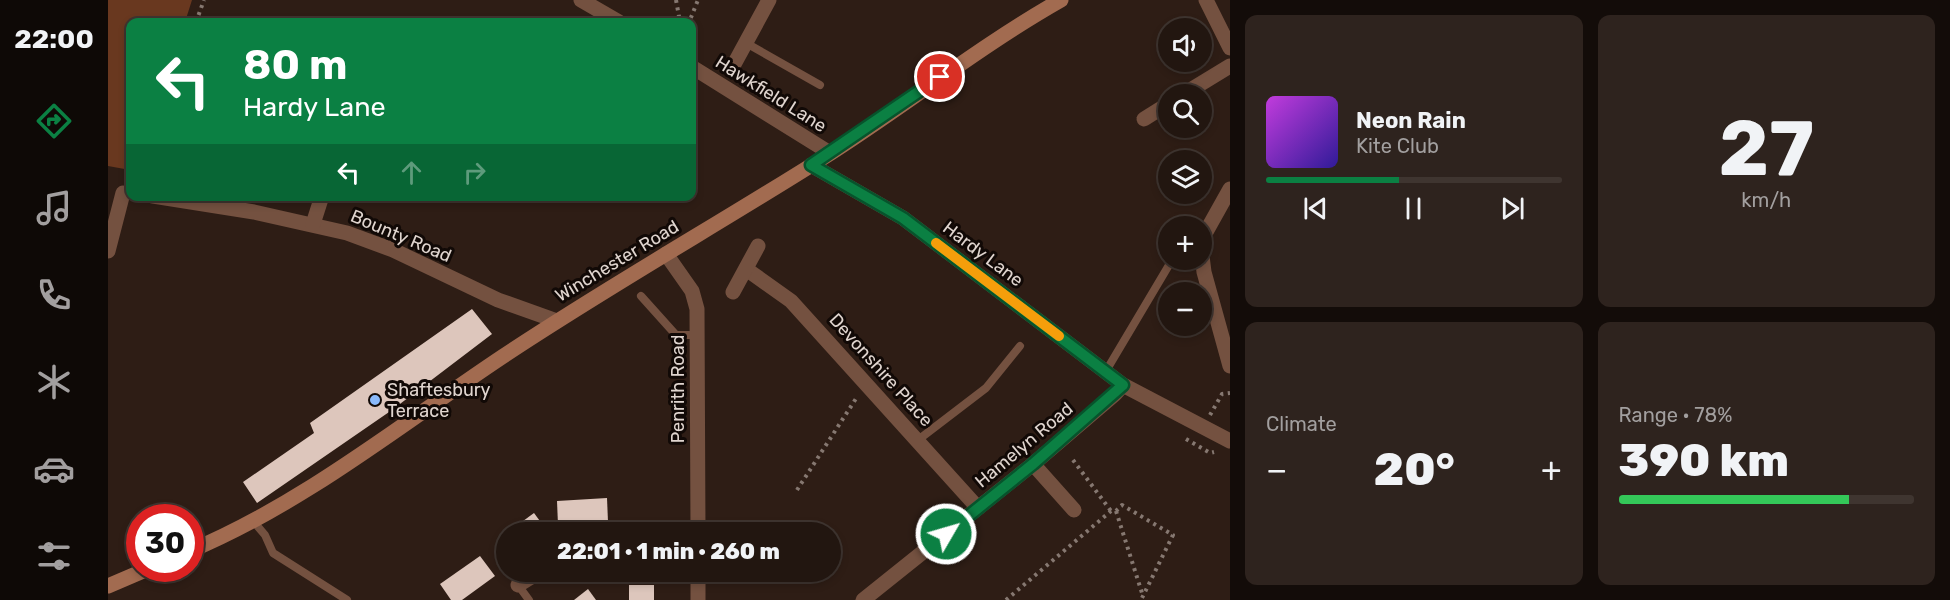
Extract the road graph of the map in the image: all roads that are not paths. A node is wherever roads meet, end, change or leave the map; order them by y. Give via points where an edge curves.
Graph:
1 (581, 0) edge
2 (769, 0) edge
3 (1061, 0) edge
4 (1206, 0) edge
5 (612, 18) edge
6 (746, 43) junction
7 (1230, 48) edge
8 (1230, 66) edge
9 (732, 68) dead end
10 (696, 69) edge
11 (1200, 84) edge
12 (820, 85) dead end
13 (1158, 110) edge
14 (1143, 119) dead end
15 (830, 153) junction
16 (811, 165) junction
17 (1230, 189) edge
18 (120, 192) edge
19 (182, 201) edge
20 (320, 201) edge
21 (1212, 221) edge
22 (313, 224) junction
23 (758, 246) dead end
24 (108, 251) edge
25 (666, 254) junction
26 (746, 269) junction
27 (1166, 270) edge
28 (1204, 270) edge
29 (733, 292) dead end
30 (641, 296) dead end
31 (557, 321) junction
32 (698, 335) junction
33 (1020, 346) dead end
34 (1230, 366) edge
35 (1106, 371) junction
36 (1123, 385) junction
37 (918, 440) junction
38 (1230, 441) edge
39 (1033, 464) junction
40 (978, 508) junction
41 (1074, 510) dead end
42 (254, 522) junction
43 (698, 522) edge
44 (204, 545) edge
45 (126, 578) edge
46 (523, 582) edge
47 (698, 582) edge
48 (518, 585) joint
49 (108, 586) edge
50 (347, 600) edge
51 (529, 600) edge
52 (698, 600) edge
53 (862, 600) edge

1 - 5 street
2 - 6 street
3 - 15 street, Winchester Road via 1014,26
4 - 7 street
6 - 9 street
6 - 12 lane
8 - 11 street
10 - 15 street, Hawkfield Lane
13 - 14 street
15 - 16 street, Winchester Road
16 - 25 street, Winchester Road
16 - 35 street, Hardy Lane via 903,218
17 - 21 street
18 - 24 street
19 - 22 street, Bounty Road
20 - 22 street
22 - 31 street, Bounty Road via 393,250 498,300
23 - 26 street
25 - 31 street, Winchester Road
25 - 32 street, Penrith Road via 692,291
26 - 29 street
26 - 37 street, Devonshire Place via 791,301
27 - 35 lane
28 - 34 street
30 - 32 lane via 676,335
31 - 42 street, Winchester Road
32 - 43 street, Penrith Road
33 - 37 lane via 986,388
35 - 36 street, Hardy Lane
36 - 38 street, Hardy Lane
36 - 39 street, Hamelyn Road
37 - 40 street, Devonshire Place
39 - 40 street, Hamelyn Road
39 - 41 street
40 - 53 street, Hamelyn Road
42 - 44 street, Winchester Road
42 - 50 lane via 273,553
45 - 49 street
46 - 48 street
47 - 52 street
48 - 51 lane

